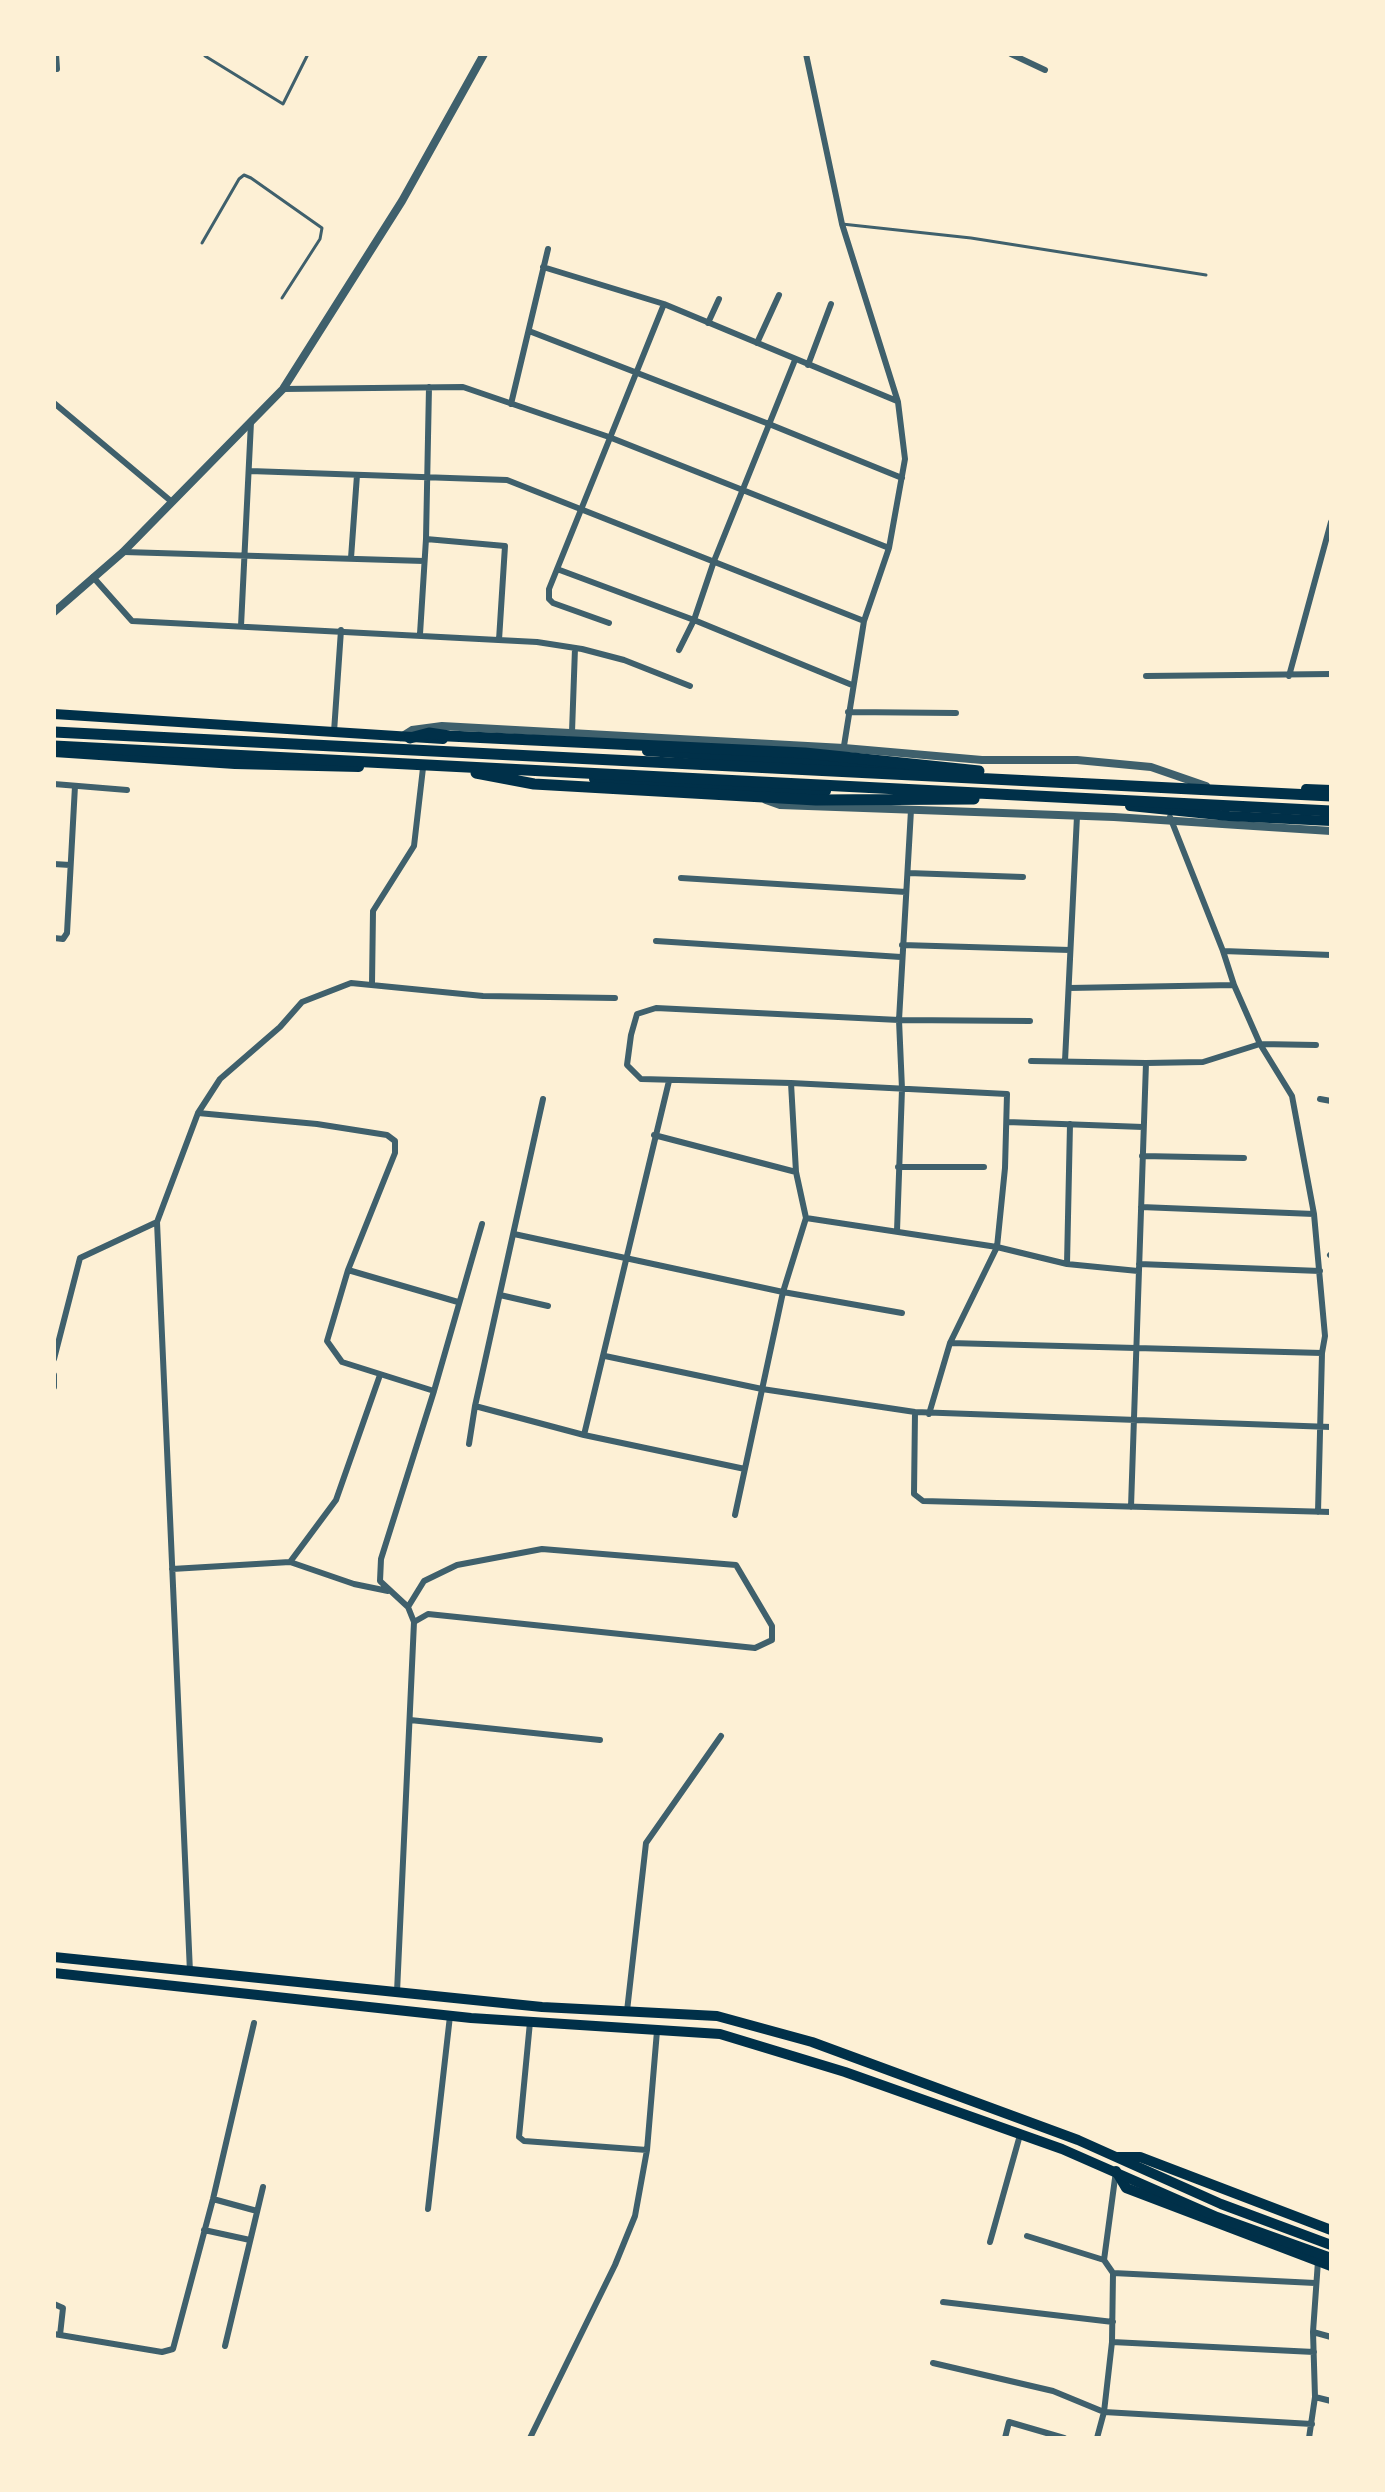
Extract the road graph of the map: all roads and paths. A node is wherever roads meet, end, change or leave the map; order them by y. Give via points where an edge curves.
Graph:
1 (56, 54) edge
2 (308, 54) edge
3 (484, 54) edge
4 (806, 54) edge
5 (1011, 54) edge
6 (205, 56) edge
7 (57, 69) dead end
8 (1045, 70) dead end
9 (842, 224) junction
10 (202, 243) dead end
11 (548, 249) dead end
12 (543, 267) junction
13 (1206, 275) dead end
14 (779, 295) dead end
15 (282, 298) dead end
16 (719, 299) dead end
17 (664, 304) junction
18 (831, 304) dead end
19 (708, 323) junction
20 (529, 331) junction
21 (757, 343) junction
22 (795, 360) junction
23 (808, 365) junction
24 (637, 372) junction
25 (429, 387) junction
26 (283, 389) junction
27 (898, 402) junction
28 (54, 403) edge
29 (511, 404) junction
30 (251, 422) junction
31 (769, 424) junction
32 (609, 437) junction
33 (250, 471) junction
34 (357, 475) junction
35 (427, 477) junction
36 (902, 478) junction
37 (742, 490) junction
38 (172, 502) junction
39 (581, 509) junction
40 (1331, 522) edge
41 (426, 539) junction
42 (889, 548) junction
43 (123, 552) junction
44 (245, 555) junction
45 (351, 558) junction
46 (424, 561) junction
47 (714, 561) junction
48 (557, 569) junction
49 (93, 577) junction
50 (54, 612) edge
51 (694, 620) junction
52 (864, 621) junction
53 (609, 623) dead end
54 (241, 626) junction
55 (341, 630) junction
56 (420, 634) junction
57 (499, 640) junction
58 (575, 648) junction
59 (679, 650) dead end
60 (1331, 674) edge
61 (1146, 676) dead end
62 (1289, 676) junction
63 (852, 685) junction
64 (690, 686) dead end
65 (848, 712) junction
66 (956, 713) dead end
67 (54, 714) edge
68 (54, 732) edge
69 (334, 732) junction
70 (572, 732) junction
71 (405, 737) junction
72 (54, 746) edge
73 (844, 748) junction
74 (54, 752) edge
75 (982, 760) junction
76 (843, 764) junction
77 (423, 768) junction
78 (460, 770) junction
79 (981, 776) junction
80 (54, 784) edge
81 (1107, 784) junction
82 (75, 786) junction
83 (1206, 786) junction
84 (738, 788) junction
85 (127, 790) dead end
86 (1331, 793) edge
87 (1106, 799) junction
88 (911, 810) junction
89 (1168, 810) junction
90 (1331, 811) edge
91 (1077, 816) junction
92 (1331, 821) edge
93 (1171, 822) junction
94 (1331, 831) edge
95 (54, 864) edge
96 (70, 865) junction
97 (908, 873) junction
98 (1023, 877) dead end
99 (681, 878) dead end
100 (906, 892) junction
101 (54, 938) edge
102 (656, 941) dead end
103 (902, 945) junction
104 (1070, 950) junction
105 (1223, 951) junction
106 (1331, 955) edge
107 (901, 957) junction
108 (372, 984) junction
109 (1234, 985) junction
110 (1069, 988) junction
111 (615, 998) dead end
112 (899, 1020) junction
113 (1030, 1021) dead end
114 (1260, 1044) junction
115 (1316, 1045) dead end
116 (1031, 1061) dead end
117 (1065, 1061) junction
118 (1146, 1063) junction
119 (669, 1081) junction
120 (791, 1083) junction
121 (902, 1089) junction
122 (543, 1099) dead end
123 (1320, 1099) dead end
124 (1331, 1101) edge
125 (198, 1113) junction
126 (1007, 1122) junction
127 (1070, 1124) junction
128 (1143, 1127) junction
129 (654, 1135) junction
130 (1142, 1156) junction
131 (1244, 1158) dead end
132 (898, 1167) junction
133 (984, 1167) dead end
134 (796, 1172) junction
135 (1141, 1207) junction
136 (1314, 1214) junction
137 (806, 1218) junction
138 (157, 1222) junction
139 (482, 1224) dead end
140 (897, 1231) junction
141 (514, 1234) junction
142 (997, 1247) junction
143 (627, 1258) junction
144 (1067, 1264) junction
145 (1138, 1268) junction
146 (348, 1270) junction
147 (1320, 1271) junction
148 (783, 1292) junction
149 (500, 1295) junction
150 (458, 1302) junction
151 (548, 1306) dead end
152 (902, 1313) dead end
153 (950, 1343) junction
154 (1136, 1348) junction
155 (1322, 1353) junction
156 (605, 1356) junction
157 (54, 1359) edge
158 (54, 1375) edge
159 (380, 1375) junction
160 (54, 1387) edge
161 (762, 1389) junction
162 (434, 1391) junction
163 (475, 1406) junction
164 (915, 1412) junction
165 (929, 1414) junction
166 (1133, 1420) junction
167 (1321, 1427) junction
168 (1331, 1427) edge
169 (584, 1435) junction
170 (469, 1444) dead end
171 (745, 1469) junction
172 (1131, 1507) junction
173 (1318, 1512) junction
174 (1331, 1512) edge
175 (735, 1515) dead end
176 (290, 1562) junction
177 (172, 1569) junction
178 (389, 1591) junction
179 (408, 1607) junction
180 (414, 1622) junction
181 (410, 1720) junction
182 (721, 1736) dead end
183 (600, 1740) dead end
184 (54, 1957) edge
185 (190, 1972) junction
186 (54, 1973) edge
187 (397, 1992) junction
188 (627, 2011) junction
189 (450, 2016) junction
190 (530, 2022) junction
191 (254, 2023) dead end
192 (657, 2031) junction
193 (1020, 2135) junction
194 (647, 2150) junction
195 (1118, 2157) junction
196 (1116, 2171) junction
197 (263, 2187) dead end
198 (213, 2199) junction
199 (428, 2209) dead end
200 (257, 2211) junction
201 (204, 2230) junction
202 (1331, 2230) edge
203 (1027, 2236) dead end
204 (250, 2240) junction
205 (990, 2242) dead end
206 (1331, 2245) edge
207 (1331, 2258) edge
208 (1104, 2260) junction
209 (1318, 2261) junction
210 (1331, 2266) edge
211 (1113, 2273) junction
212 (1315, 2283) junction
213 (943, 2302) dead end
214 (54, 2304) edge
215 (1113, 2322) junction
216 (1313, 2332) junction
217 (57, 2334) edge
218 (1331, 2337) edge
219 (1112, 2342) junction
220 (225, 2346) dead end
221 (1314, 2352) junction
222 (933, 2363) dead end
223 (1315, 2397) junction
224 (1331, 2401) edge
225 (1104, 2412) junction
226 (1312, 2424) junction
227 (530, 2438) edge
228 (1005, 2438) edge
229 (1064, 2438) edge
230 (1097, 2438) edge
231 (1309, 2438) edge

1 - 7 street
2 - 6 lane via 283,104
3 - 26 street via 357,276
4 - 9 street
5 - 8 street
9 - 13 lane via 971,238
9 - 27 street
10 - 15 lane via 241,176 264,187 322,228
11 - 12 street
12 - 17 street
12 - 20 street
14 - 21 street
16 - 19 street
17 - 19 street
17 - 24 street
18 - 23 street
19 - 21 street
20 - 24 street
20 - 29 street
21 - 22 street
22 - 23 street
22 - 31 street
23 - 27 street
24 - 31 street
24 - 32 street
25 - 26 street
25 - 29 street via 463,387
25 - 35 street
26 - 30 street
27 - 36 street
28 - 38 street
29 - 32 street
30 - 33 street
30 - 38 street
31 - 36 street
31 - 37 street
32 - 37 street
32 - 39 street
33 - 34 street
33 - 44 street
34 - 35 street
34 - 45 street
35 - 39 street via 507,480
35 - 41 street
36 - 42 street
37 - 42 street
37 - 47 street
38 - 43 street
39 - 47 street
39 - 48 street
40 - 62 street
41 - 46 street
41 - 57 street via 505,546
42 - 52 street
43 - 44 street
43 - 49 street
44 - 45 street
44 - 54 street
45 - 46 street
46 - 56 street
47 - 51 street
47 - 52 street
48 - 51 street
48 - 53 street via 549,599
49 - 50 street
49 - 54 street via 132,621
51 - 59 street
51 - 63 street
52 - 63 street
54 - 55 street
55 - 56 street
55 - 69 street
56 - 57 street
57 - 58 street
58 - 64 street
58 - 70 street
60 - 62 street
61 - 62 street
63 - 65 street
65 - 66 street
65 - 73 street
67 - 69 main road
68 - 81 highway
69 - 71 main road
70 - 71 street via 432,726
70 - 73 street
71 - 76 main road
71 - 81 highway via 429,733 831,755
72 - 87 highway
73 - 75 street
73 - 76 street
74 - 77 main road via 235,764
75 - 79 street
75 - 83 street via 1151,767
76 - 79 main road
77 - 78 main road
77 - 108 street via 414,846 373,911
78 - 84 main road
78 - 87 highway via 528,784 816,800
79 - 83 main road
80 - 82 street
81 - 86 highway
82 - 85 street
82 - 96 street
83 - 86 main road
84 - 88 street via 780,805
84 - 89 main road via 1078,800
87 - 90 highway
88 - 91 street
88 - 97 street
89 - 92 main road
89 - 93 street
91 - 93 street
91 - 104 street
93 - 94 street
93 - 105 street
95 - 96 street
96 - 101 street via 66,935
97 - 98 street
97 - 100 street
99 - 100 street
100 - 103 street
102 - 107 street
103 - 104 street
103 - 107 street
104 - 110 street
105 - 106 street
105 - 109 street
107 - 112 street
108 - 111 street via 483,996
108 - 125 street via 351,983 302,1002 220,1079
109 - 110 street
109 - 114 street
110 - 117 street
112 - 113 street
112 - 119 street via 656,1008 637,1014 627,1065 641,1079
112 - 121 street
114 - 115 street
114 - 118 street via 1203,1062
114 - 136 street via 1292,1096
116 - 117 street
117 - 118 street
118 - 128 street
119 - 120 street
119 - 129 street
120 - 121 street
120 - 134 street
121 - 126 street via 1007,1094
121 - 132 street
122 - 141 street
123 - 124 street
125 - 138 street
125 - 146 street via 317,1124 387,1135 395,1141 395,1153
126 - 127 street
126 - 142 street
127 - 128 street
127 - 144 street
128 - 130 street
129 - 134 street
129 - 143 street
130 - 131 street
130 - 135 street
132 - 133 street
132 - 140 street
134 - 137 street
135 - 136 street
135 - 145 street
136 - 147 street
137 - 140 street
137 - 148 street
138 - 157 street via 80,1258
138 - 177 street
139 - 150 street
140 - 142 street
141 - 143 street
141 - 149 street
142 - 144 street
142 - 153 street
143 - 148 street
143 - 156 street
144 - 145 street
145 - 147 street
145 - 154 street
146 - 150 street
146 - 159 street via 327,1341 342,1362
147 - 155 street
148 - 152 street
148 - 161 street
149 - 151 street
149 - 163 street
150 - 162 street
153 - 154 street
153 - 165 street
154 - 155 street
154 - 166 street
155 - 167 street
156 - 161 street
156 - 169 street
158 - 160 street
159 - 162 street
159 - 176 street via 336,1500
161 - 164 street
161 - 171 street
162 - 178 street via 381,1559 380,1581
163 - 169 street
163 - 170 street
164 - 165 street
164 - 172 street via 914,1494 923,1501
165 - 166 street
166 - 167 street
166 - 172 street
167 - 168 street
167 - 173 street
169 - 171 street
171 - 175 street
172 - 173 street
173 - 174 street
176 - 177 street
176 - 178 street
177 - 185 street
178 - 179 street
179 - 180 street
179 - 180 street via 424,1581 457,1565 542,1549 736,1565 772,1626 772,1640 755,1648 428,1614
180 - 181 street
181 - 183 street
181 - 187 street
182 - 188 street via 646,1843
184 - 185 main road
185 - 187 main road
186 - 189 main road
187 - 188 main road
188 - 195 main road via 717,2016 812,2042
189 - 190 main road
189 - 199 street
190 - 192 main road
190 - 194 street via 519,2137
191 - 198 street
192 - 193 main road via 720,2034 757,2043
192 - 194 street
193 - 196 main road
193 - 205 street
194 - 227 street via 630,2229
195 - 202 main road via 1140,2157
195 - 206 main road via 1221,2204
196 - 207 main road via 1217,2217
196 - 208 street
196 - 209 main road via 1126,2188
197 - 200 street
198 - 200 street
198 - 201 street
200 - 204 street
201 - 204 street
201 - 217 street via 170,2352
203 - 208 street
204 - 220 street
208 - 211 street
209 - 210 main road
209 - 212 street
211 - 212 street
211 - 215 street
212 - 216 street
213 - 215 street
214 - 217 street via 63,2308
215 - 219 street
216 - 218 street
216 - 221 street
219 - 221 street
219 - 225 street
221 - 223 street
222 - 225 street via 1053,2391
223 - 224 street
223 - 226 street
225 - 226 street
225 - 230 street
226 - 231 street
228 - 229 street via 1009,2422

